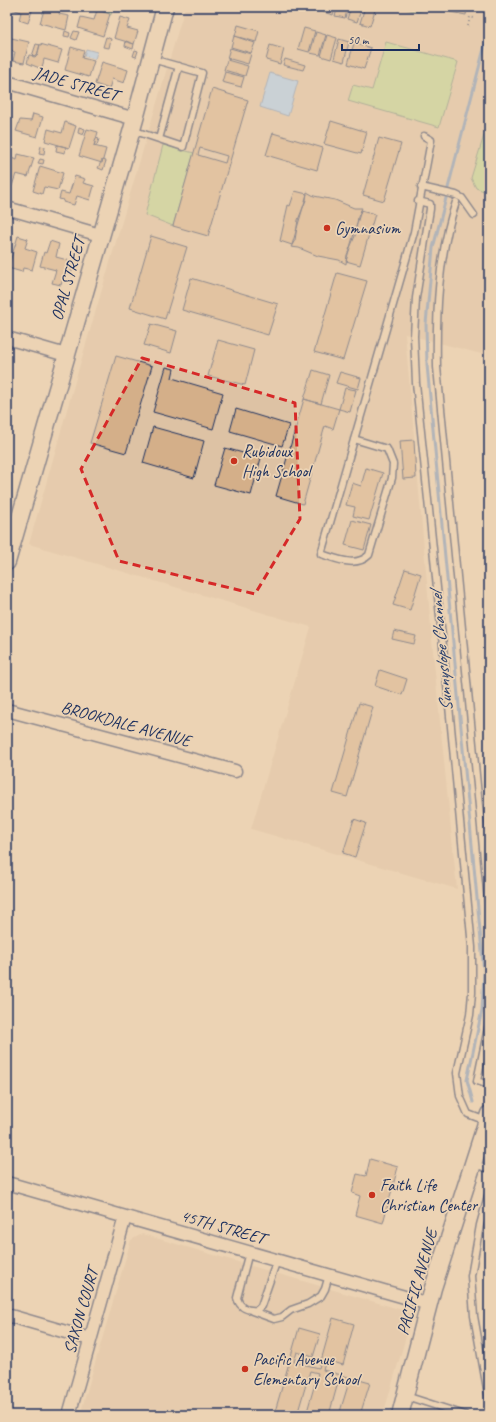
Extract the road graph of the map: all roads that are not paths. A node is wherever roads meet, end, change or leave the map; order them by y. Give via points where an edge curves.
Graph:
1 (165, 7) edge
2 (151, 58) junction
3 (179, 66) junction
4 (7, 82) edge
5 (133, 125) junction
6 (424, 136) dead end
7 (159, 139) junction
8 (421, 187) junction
9 (418, 200) junction
10 (456, 202) dead end
11 (7, 208) edge
12 (474, 215) dead end
13 (100, 235) junction
14 (7, 338) edge
15 (66, 355) junction
16 (354, 439) junction
17 (11, 535) edge
18 (7, 562) edge
19 (7, 710) edge
20 (236, 771) dead end
21 (489, 911) edge
22 (489, 1023) edge
23 (489, 1085) edge
24 (488, 1118) edge
25 (474, 1164) junction
26 (489, 1169) edge
27 (7, 1182) edge
28 (489, 1192) edge
29 (125, 1217) junction
30 (249, 1252) junction
31 (277, 1260) junction
32 (329, 1275) junction
33 (429, 1304) junction
34 (248, 1310) junction
35 (7, 1315) edge
36 (90, 1339) junction
37 (405, 1396) junction
38 (489, 1400) edge
39 (69, 1415) edge
40 (400, 1415) edge
41 (466, 1415) edge

1 - 2 street, OPAL STREET
2 - 3 lane
2 - 5 street, OPAL STREET
3 - 7 lane
3 - 7 lane via 202,73 182,147
4 - 5 street, JADE STREET
5 - 7 lane
5 - 13 street, OPAL STREET
6 - 8 lane via 430,140
8 - 9 lane
8 - 12 lane via 462,198
9 - 16 lane via 414,232
9 - 24 lane via 430,204 430,209 416,298 416,383 472,947 470,1015 457,1073 460,1096 468,1114
10 - 21 lane via 441,268 437,367
11 - 13 street
13 - 15 street, OPAL STREET
14 - 15 street
15 - 17 street, OPAL STREET
16 - 16 lane via 387,449 394,464 369,555 356,563 321,554
17 - 18 street, OPAL STREET
19 - 20 street, BROOKDALE AVENUE
22 - 23 lane via 477,1081
24 - 25 street, PACIFIC AVENUE
25 - 26 lane
25 - 33 street, PACIFIC AVENUE
27 - 29 street, 45TH STREET
28 - 38 lane via 471,1276 474,1316
29 - 30 street, 45TH STREET
29 - 36 street, SAXON COURT
30 - 31 street, 45TH STREET
30 - 34 lane via 237,1298 238,1303
31 - 32 street, 45TH STREET
31 - 34 lane via 261,1306 258,1310
32 - 33 street, 45TH STREET
32 - 34 lane via 326,1289 321,1296 282,1317 274,1319
33 - 37 street, PACIFIC AVENUE
35 - 36 street
36 - 39 street, SAXON COURT
37 - 40 street, PACIFIC AVENUE
37 - 41 lane

